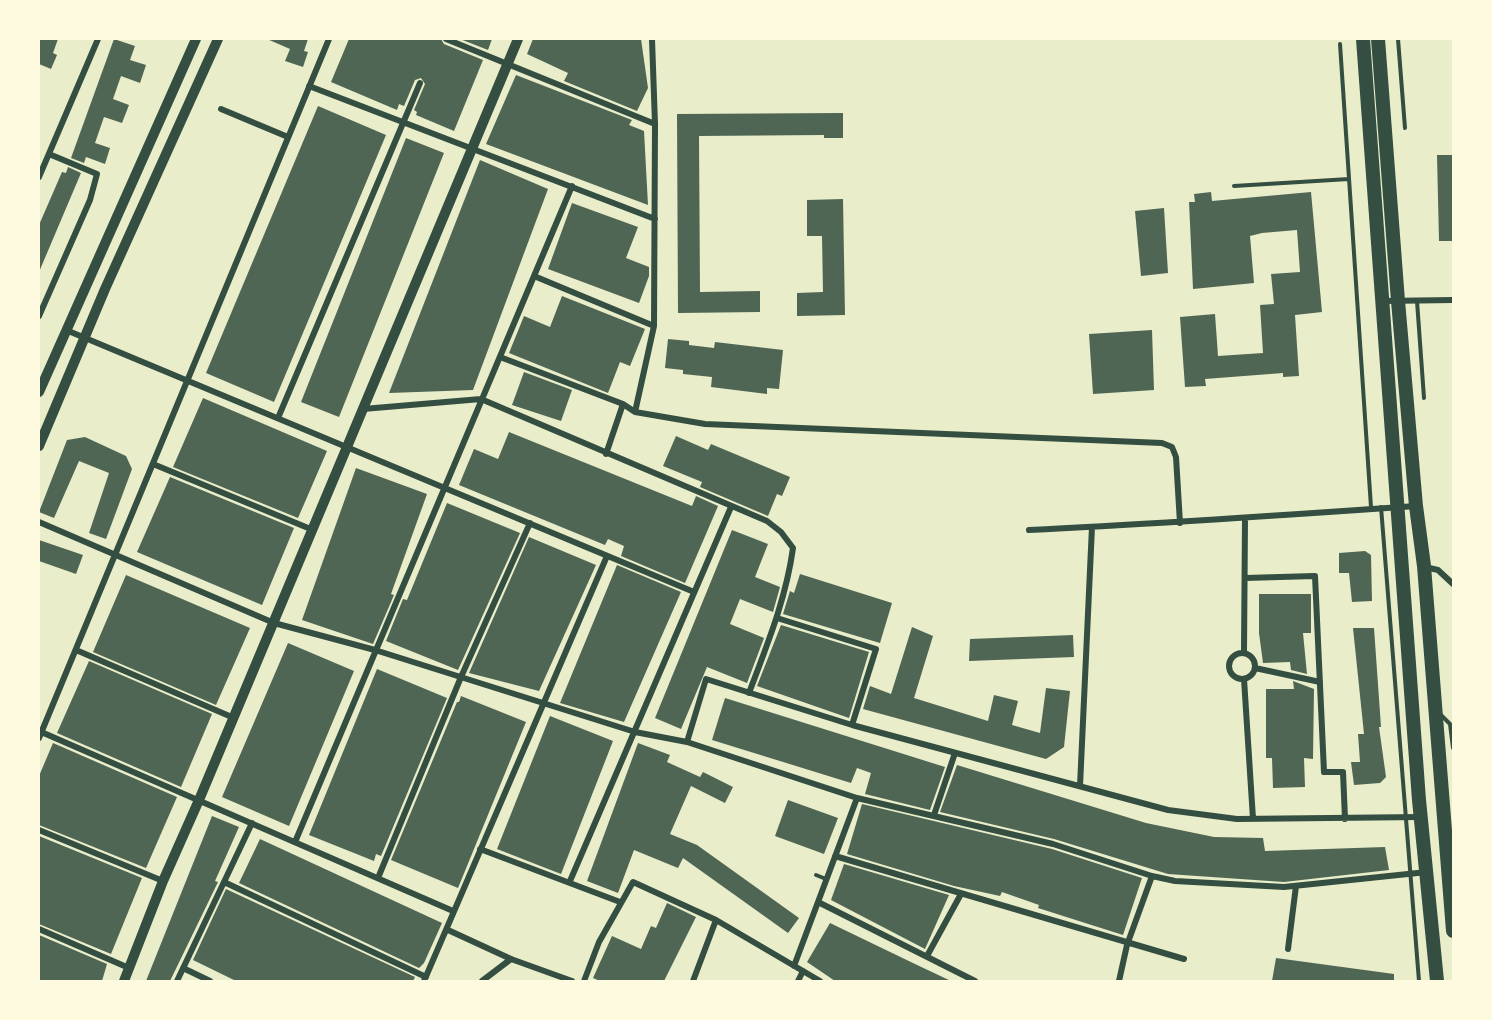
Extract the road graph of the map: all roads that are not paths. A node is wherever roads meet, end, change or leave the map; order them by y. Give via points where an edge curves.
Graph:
1 (98, 39) edge
2 (196, 39) edge
3 (218, 39) edge
4 (329, 39) edge
5 (446, 39) edge
6 (518, 39) edge
7 (652, 39) edge
8 (1363, 39) edge
9 (1378, 39) edge
10 (1398, 39) edge
11 (1340, 44) dead end
12 (508, 64) junction
13 (420, 83) dead end
14 (309, 86) junction
15 (221, 110) dead end
16 (402, 122) junction
17 (655, 124) junction
18 (1405, 128) dead end
19 (288, 137) junction
20 (472, 149) junction
21 (49, 154) junction
22 (39, 177) edge
23 (1349, 178) junction
24 (572, 186) junction
25 (1234, 186) dead end
26 (655, 219) junction
27 (534, 276) junction
28 (1453, 300) edge
29 (1391, 301) junction
30 (1417, 301) junction
31 (39, 316) edge
32 (654, 326) junction
33 (65, 329) junction
34 (84, 338) junction
35 (500, 357) junction
36 (187, 381) junction
37 (39, 392) edge
38 (1424, 398) dead end
39 (481, 399) junction
40 (622, 404) junction
41 (363, 409) junction
42 (635, 412) junction
43 (278, 418) junction
44 (39, 446) edge
45 (347, 447) junction
46 (606, 454) junction
47 (153, 464) junction
48 (444, 488) junction
49 (1381, 506) junction
50 (1416, 506) junction
51 (731, 507) junction
52 (1371, 507) junction
53 (1399, 507) junction
54 (1245, 519) junction
55 (39, 522) edge
56 (1180, 523) junction
57 (530, 524) junction
58 (1092, 527) junction
59 (313, 530) junction
60 (1029, 530) dead end
61 (115, 554) junction
62 (607, 556) junction
63 (1424, 566) junction
64 (1245, 578) junction
65 (1453, 584) edge
66 (694, 592) junction
67 (777, 618) junction
68 (274, 623) junction
69 (76, 650) junction
70 (375, 650) junction
71 (1244, 652) junction
72 (1255, 668) junction
73 (460, 677) junction
74 (1244, 679) junction
75 (1320, 682) junction
76 (749, 693) junction
77 (543, 703) junction
78 (1436, 710) junction
79 (234, 718) junction
80 (852, 725) junction
81 (635, 732) junction
82 (40, 734) edge
83 (687, 742) junction
84 (1453, 748) edge
85 (955, 753) junction
86 (1080, 786) junction
87 (857, 798) junction
88 (199, 800) junction
89 (934, 815) junction
90 (1406, 817) junction
91 (1422, 817) junction
92 (1253, 819) junction
93 (1345, 819) junction
94 (252, 823) junction
95 (39, 830) edge
96 (295, 842) junction
97 (1450, 844) edge
98 (480, 849) junction
99 (835, 856) junction
100 (1428, 872) junction
101 (816, 875) dead end
102 (1410, 875) junction
103 (1152, 876) junction
104 (378, 878) junction
105 (826, 879) junction
106 (163, 881) junction
107 (570, 881) junction
108 (224, 882) junction
109 (1296, 886) junction
110 (961, 894) junction
111 (620, 902) junction
112 (818, 902) junction
113 (453, 910) junction
114 (716, 920) junction
115 (39, 929) edge
116 (448, 930) junction
117 (1453, 931) edge
118 (1127, 945) junction
119 (1288, 949) dead end
120 (927, 956) junction
121 (511, 959) junction
122 (1184, 959) dead end
123 (794, 966) junction
124 (129, 968) junction
125 (183, 968) junction
126 (803, 971) junction
127 (425, 979) edge
128 (124, 981) edge
129 (177, 981) edge
130 (210, 981) edge
131 (482, 981) edge
132 (572, 981) edge
133 (584, 981) edge
134 (693, 981) edge
135 (798, 981) edge
136 (820, 981) edge
137 (975, 981) edge
138 (1119, 981) edge
139 (1419, 981) edge
140 (1437, 981) edge

1 - 21 street
2 - 33 street
3 - 34 street
4 - 14 street
5 - 12 street
6 - 12 street
7 - 17 street
8 - 29 highway
9 - 29 highway
10 - 18 lane
11 - 23 lane
12 - 17 street
12 - 20 street
13 - 16 street
14 - 16 street
14 - 19 street
15 - 19 street
16 - 20 street
16 - 43 street
17 - 26 street
19 - 36 street
20 - 24 street
20 - 41 street
21 - 22 street
21 - 31 street via 97,174 90,200
23 - 25 lane
23 - 52 lane
24 - 26 street
24 - 27 street
26 - 32 street
27 - 32 street
27 - 35 street
28 - 30 street
29 - 30 street
29 - 50 highway
29 - 53 highway
30 - 38 lane
32 - 42 street
33 - 34 street
33 - 37 street
34 - 36 street
34 - 44 street
35 - 39 street
35 - 40 street
36 - 43 street
36 - 47 street
39 - 41 street
39 - 46 street
39 - 48 street
40 - 42 street
40 - 46 street
41 - 45 street
42 - 56 street via 705,424 1162,443 1172,447 1176,458
43 - 45 street
45 - 48 street
45 - 59 street
46 - 51 street
47 - 59 street
47 - 61 street
48 - 57 street
48 - 70 street
49 - 52 street
49 - 53 street
49 - 90 lane
50 - 53 street
50 - 63 highway
51 - 66 street
51 - 67 street via 767,521 793,549
52 - 54 street
53 - 91 highway
54 - 56 street
54 - 64 street
55 - 61 street
56 - 58 street
57 - 62 street
57 - 73 street
58 - 60 street
58 - 86 street
59 - 68 street
61 - 68 street
61 - 69 street
62 - 66 street
62 - 77 street
63 - 65 street via 1438,570
63 - 78 highway
64 - 71 street
64 - 75 street via 1315,576
66 - 81 street
67 - 76 street
67 - 80 street via 876,649
68 - 70 street
68 - 79 street
69 - 79 street
69 - 82 street
70 - 73 street
70 - 96 street
71 - 72 street via 1251,655
71 - 74 street via 1229,661 1229,670
72 - 74 street
72 - 75 street
73 - 77 street
73 - 104 street
74 - 92 street
75 - 93 street via 1324,772 1343,771
76 - 80 street
76 - 83 street via 706,679
77 - 81 street
77 - 98 street
78 - 84 lane via 1450,724
78 - 97 highway
79 - 88 street
80 - 85 street
81 - 83 street
81 - 107 street
82 - 88 street
83 - 87 street
85 - 86 street
85 - 89 street
86 - 92 street via 1168,810
87 - 89 street
87 - 99 street
88 - 94 street
88 - 106 street
89 - 103 street via 1053,844
90 - 91 street
90 - 93 street
90 - 102 lane
91 - 100 highway
92 - 93 street
94 - 96 street
94 - 108 street
95 - 106 street
96 - 104 street
97 - 117 highway
98 - 107 street
98 - 113 street
99 - 105 street
99 - 110 street
100 - 102 street
100 - 140 highway
101 - 105 lane
102 - 109 street
102 - 139 lane
103 - 109 street via 1175,881
103 - 118 street
104 - 113 street
105 - 112 street
106 - 124 street
107 - 111 street
108 - 125 street
108 - 127 street
109 - 119 street
110 - 118 street
110 - 120 street
111 - 114 street via 633,882
111 - 133 street
112 - 120 street
112 - 123 street
113 - 116 street
114 - 123 street
114 - 134 street
115 - 124 street
116 - 121 street
116 - 127 street
118 - 122 street
118 - 138 street
120 - 137 street
121 - 131 street
121 - 132 street
123 - 126 street
124 - 128 street
125 - 129 street
125 - 130 street
126 - 135 street
126 - 136 street

